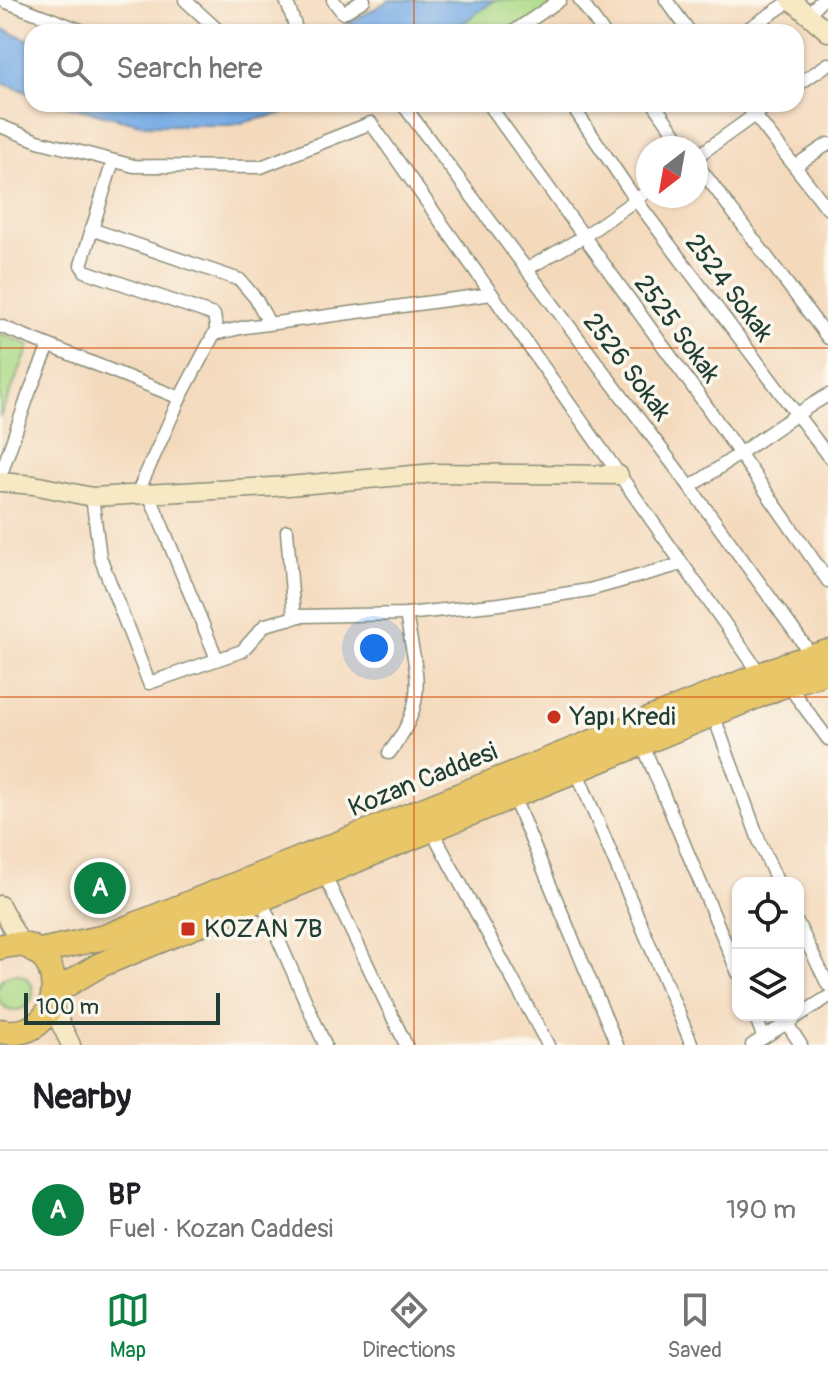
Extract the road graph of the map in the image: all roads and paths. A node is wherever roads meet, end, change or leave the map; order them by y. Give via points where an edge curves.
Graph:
1 (1, 0) edge
2 (185, 0) edge
3 (286, 0) edge
4 (333, 0) edge
5 (364, 0) edge
6 (560, 0) edge
7 (580, 0) edge
8 (666, 0) edge
9 (792, 0) edge
10 (822, 0) edge
11 (808, 14) junction
12 (65, 24) edge
13 (211, 24) edge
14 (295, 24) edge
15 (528, 24) edge
16 (597, 24) edge
17 (684, 24) edge
18 (755, 24) edge
19 (828, 32) edge
20 (828, 64) edge
21 (804, 80) edge
22 (410, 112) edge
23 (494, 112) edge
24 (576, 112) edge
25 (660, 112) edge
26 (747, 112) edge
27 (752, 112) edge
28 (0, 126) edge
29 (677, 136) edge
30 (828, 144) edge
31 (708, 149) edge
32 (113, 161) junction
33 (795, 166) junction
34 (708, 176) edge
35 (636, 200) joint
36 (642, 208) edge
37 (828, 209) edge
38 (91, 229) junction
39 (583, 237) junction
40 (527, 269) junction
41 (492, 294) junction
42 (269, 323) junction
43 (0, 326) edge
44 (217, 333) junction
45 (828, 338) edge
46 (49, 346) junction
47 (828, 395) edge
48 (180, 398) junction
49 (796, 414) junction
50 (740, 455) junction
51 (828, 456) edge
52 (619, 475) junction
53 (0, 480) edge
54 (690, 487) junction
55 (143, 494) junction
56 (92, 497) junction
57 (287, 531) dead end
58 (682, 564) junction
59 (828, 581) edge
60 (406, 614) junction
61 (294, 618) junction
62 (217, 659) junction
63 (823, 660) edge
64 (761, 675) junction
65 (787, 684) junction
66 (713, 714) junction
67 (828, 739) edge
68 (642, 743) junction
69 (389, 753) dead end
70 (576, 770) junction
71 (513, 796) junction
72 (432, 831) junction
73 (324, 874) junction
74 (775, 877) edge
75 (261, 900) junction
76 (0, 905) edge
77 (804, 938) edge
78 (806, 942) junction
79 (19, 948) edge
80 (732, 959) edge
81 (828, 959) edge
82 (828, 985) edge
83 (828, 997) edge
84 (54, 999) junction
85 (755, 1021) edge
86 (786, 1022) junction
87 (8, 1036) edge
88 (757, 1042) edge
89 (71, 1045) edge
90 (325, 1045) edge
91 (406, 1045) edge
92 (548, 1045) edge
93 (617, 1045) edge
94 (692, 1045) edge
95 (801, 1045) edge

1 - 12 street
2 - 13 street
3 - 14 street
4 - 5 street via 343,13
6 - 15 street
7 - 16 street
8 - 17 street
9 - 11 street
9 - 18 street
10 - 11 street
11 - 19 street
20 - 21 street
22 - 40 street, 2526 Sokak
23 - 39 street, 2525 Sokak
24 - 35 street, 2524 Sokak
25 - 29 street
26 - 31 street
27 - 33 street
28 - 32 street
30 - 33 street
32 - 38 street
32 - 41 street via 134,166 261,167 371,123
33 - 37 street
34 - 45 street
35 - 39 street
36 - 49 street, 2524 Sokak
38 - 42 street via 240,280
38 - 44 street via 81,265 85,271 214,315
39 - 40 street
39 - 50 street, 2525 Sokak
40 - 54 street, 2526 Sokak
41 - 42 street
41 - 52 street
42 - 44 street
43 - 46 street
44 - 48 street
46 - 48 street
46 - 53 street
47 - 49 street
48 - 55 street
49 - 50 street
49 - 51 street, 2524 Sokak
50 - 54 street
50 - 59 street, 2525 Sokak
52 - 55 street via 435,473
52 - 58 street
53 - 56 street
54 - 63 street, 2526 Sokak
55 - 56 street
55 - 62 street
56 - 62 street via 100,557 149,683
57 - 61 street
58 - 60 street via 589,590
58 - 64 street
60 - 61 street
60 - 69 street via 418,685 416,706 407,730
61 - 62 street via 265,625 242,651
63 - 64 highway, Kozan Caddesi
63 - 65 highway, Kozan Caddesi
64 - 79 highway, Kozan Caddesi via 105,937
65 - 66 highway, Kozan Caddesi
65 - 67 street
66 - 68 highway, Kozan Caddesi
66 - 74 street
68 - 70 highway, Kozan Caddesi
68 - 80 street
70 - 71 highway, Kozan Caddesi
70 - 94 street
71 - 72 highway, Kozan Caddesi
71 - 93 street
72 - 73 highway, Kozan Caddesi
72 - 92 street
73 - 75 highway, Kozan Caddesi
73 - 91 street
75 - 84 highway, Kozan Caddesi via 100,965
75 - 90 street
76 - 79 street
77 - 78 street
78 - 81 street
78 - 82 street
79 - 84 highway via 47,962 54,976
83 - 86 street
84 - 87 highway, Kozan Caddesi via 34,1027
84 - 89 street
85 - 88 street
86 - 88 street
86 - 95 street

